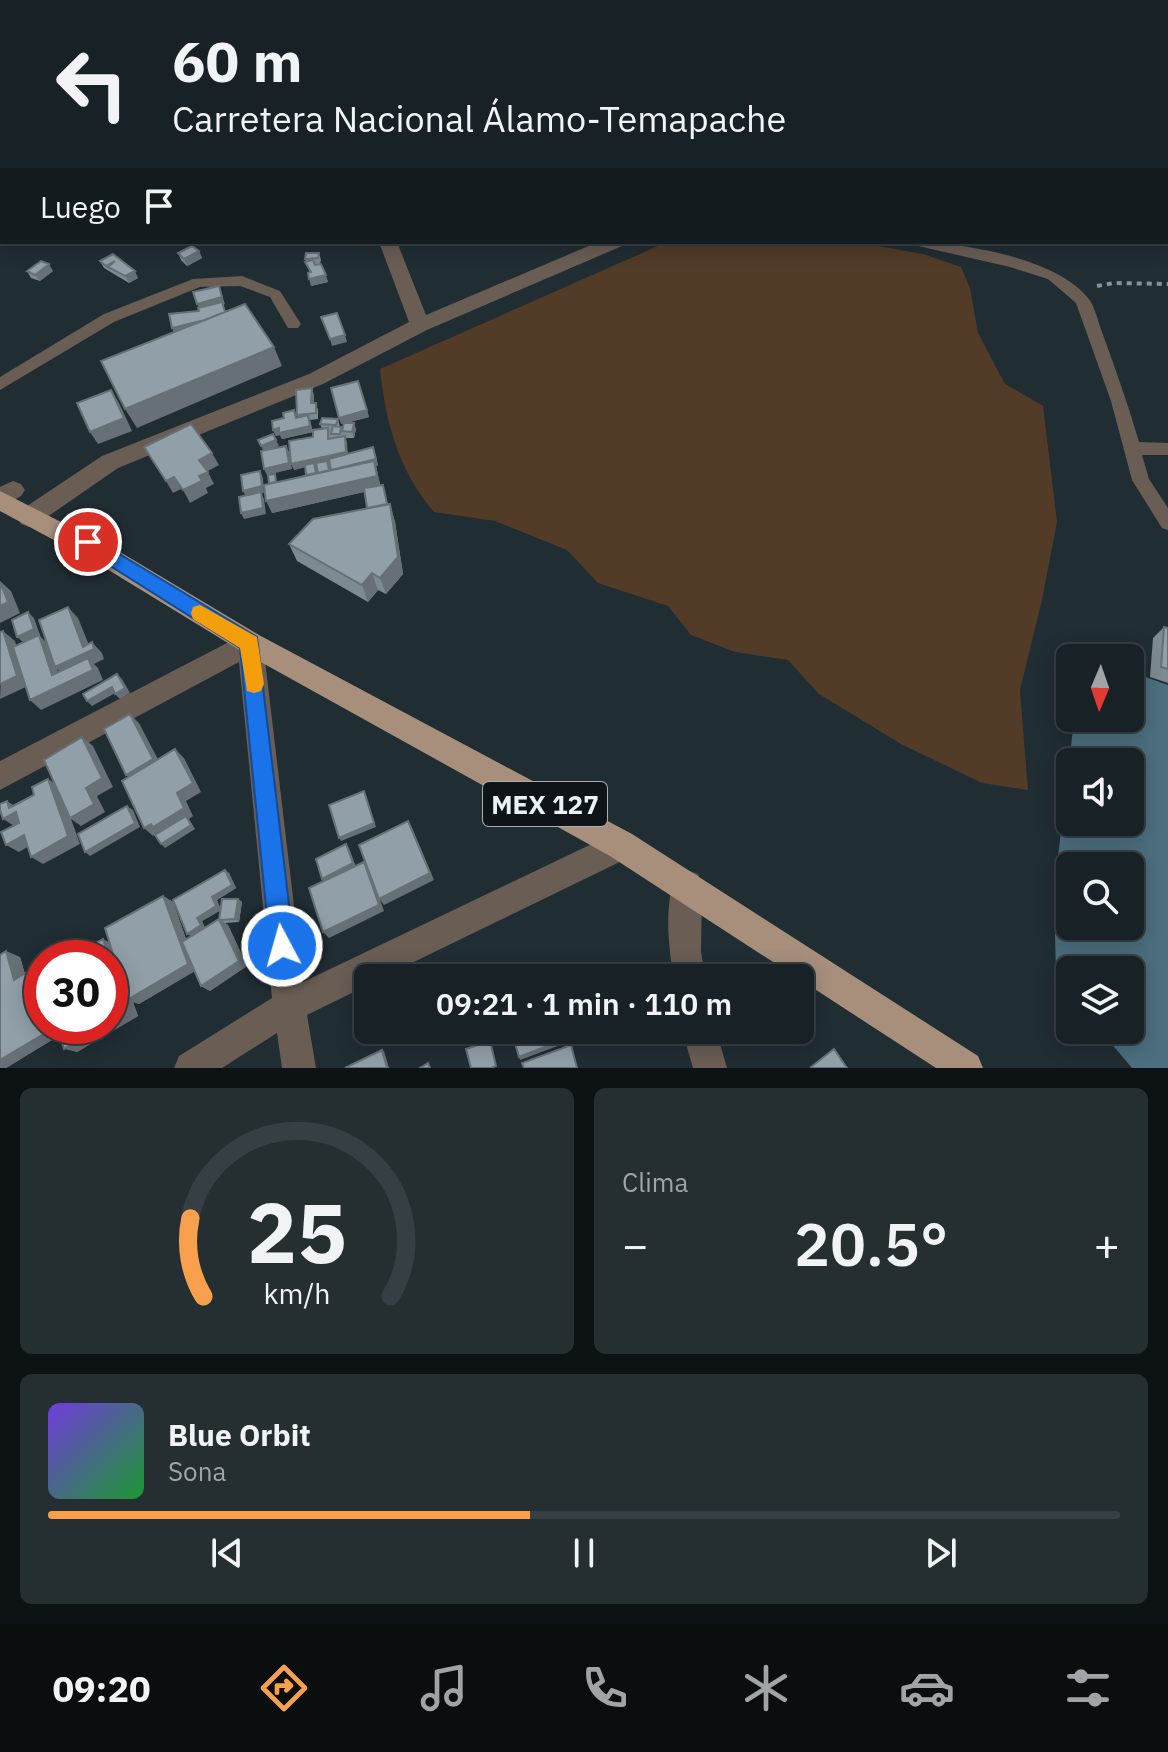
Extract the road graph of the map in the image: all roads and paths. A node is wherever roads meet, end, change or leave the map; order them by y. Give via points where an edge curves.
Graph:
1 (389, 244) edge
2 (610, 244) edge
3 (928, 244) edge
4 (1168, 284) edge
5 (1071, 291) junction
6 (293, 324) dead end
7 (420, 325) junction
8 (0, 384) edge
9 (1132, 448) junction
10 (1168, 449) edge
11 (3, 493) edge
12 (35, 512) junction
13 (1168, 523) edge
14 (250, 643) junction
15 (0, 776) edge
16 (621, 845) junction
17 (687, 885) junction
18 (687, 964) edge
19 (289, 1006) junction
20 (703, 1044) edge
21 (191, 1068) edge
22 (299, 1068) edge
23 (710, 1068) edge
24 (966, 1068) edge

1 - 7 street
2 - 7 street
3 - 5 lane via 1053,276
4 - 5 path via 1114,283
5 - 9 lane via 1083,301 1100,342
6 - 8 lane via 275,294 242,281 198,282 109,318
7 - 12 street via 316,379 110,462
9 - 10 lane
9 - 13 lane via 1141,480
11 - 12 main road, MEX 127
12 - 14 main road, MEX 127
14 - 15 street
14 - 16 main road, MEX 127
14 - 19 street
16 - 17 main road, MEX 127
16 - 19 street
17 - 18 street
17 - 24 main road, MEX 127
19 - 21 street
19 - 22 street
20 - 23 street

